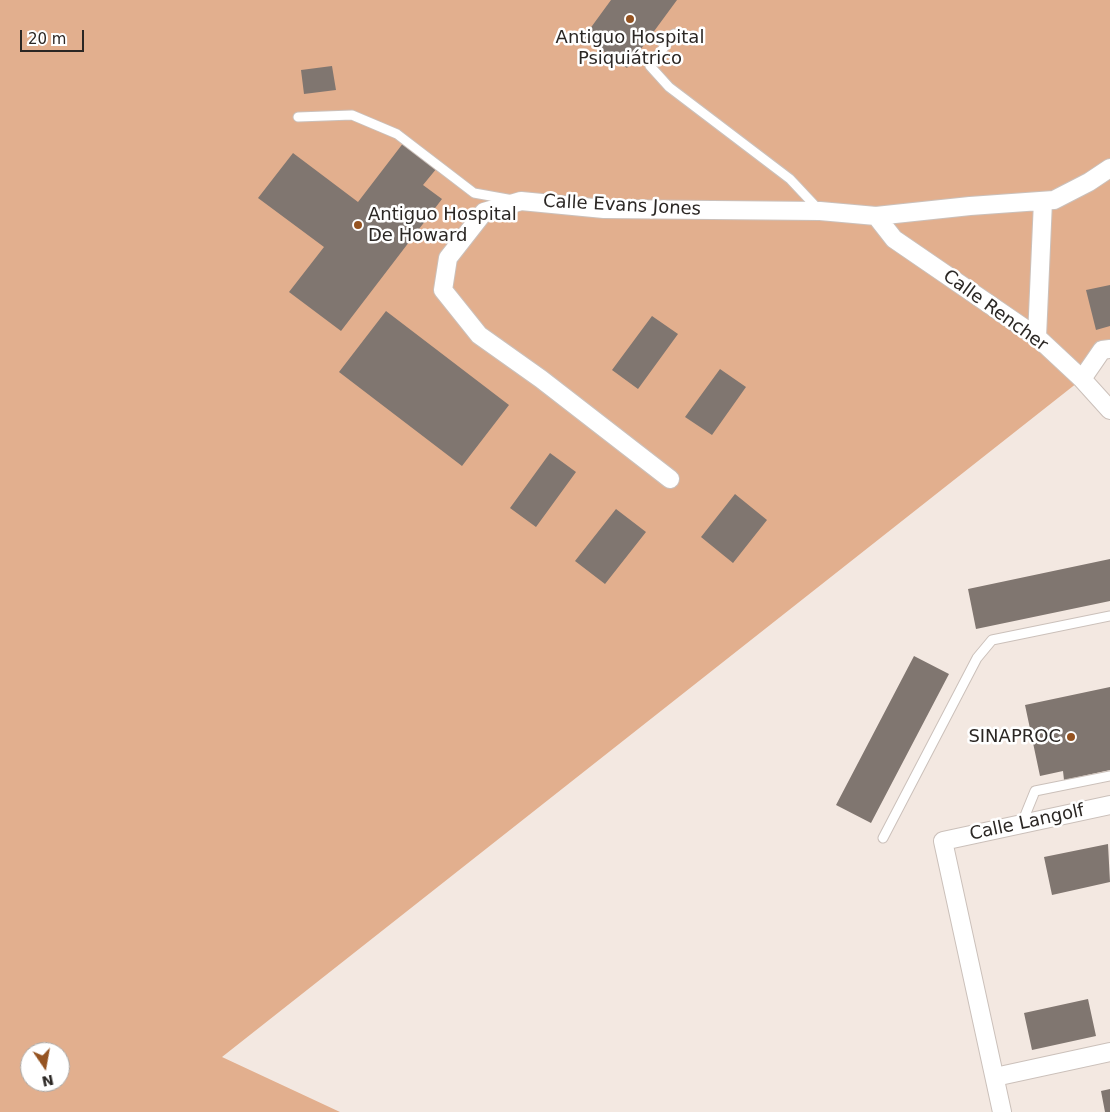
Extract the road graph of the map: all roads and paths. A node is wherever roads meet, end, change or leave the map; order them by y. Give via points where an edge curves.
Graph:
1 (674, 34) dead end
2 (298, 117) dead end
3 (1110, 168) edge
4 (521, 201) junction
5 (1043, 201) junction
6 (820, 211) junction
7 (876, 216) junction
8 (1037, 337) junction
9 (1110, 349) edge
10 (1082, 379) junction
11 (1110, 410) edge
12 (670, 479) dead end
13 (1110, 616) edge
14 (1110, 776) edge
15 (1110, 805) edge
16 (1022, 824) junction
17 (883, 838) dead end
18 (1110, 1052) edge
19 (995, 1077) junction
20 (1002, 1112) edge

1 - 6 lane via 650,66 669,87 790,179
2 - 4 lane via 352,115 397,134 474,193
3 - 5 street, Calle Evans Jones via 1054,200
4 - 6 street, Calle Evans Jones via 604,209
4 - 12 street, Calle Evans Jones via 484,212 448,258 443,290 480,335
5 - 7 street, Calle Evans Jones
5 - 8 street
6 - 7 street, Calle Evans Jones
7 - 8 street, Calle Rencher via 894,239
8 - 10 street, Calle Rencher
9 - 10 street via 1102,350
10 - 11 street, Calle Rencher
13 - 17 lane via 992,640 977,658
14 - 16 lane via 1036,791
15 - 16 street, Calle Langolf
16 - 19 street, Calle Langolf via 943,841
18 - 19 street
19 - 20 street

